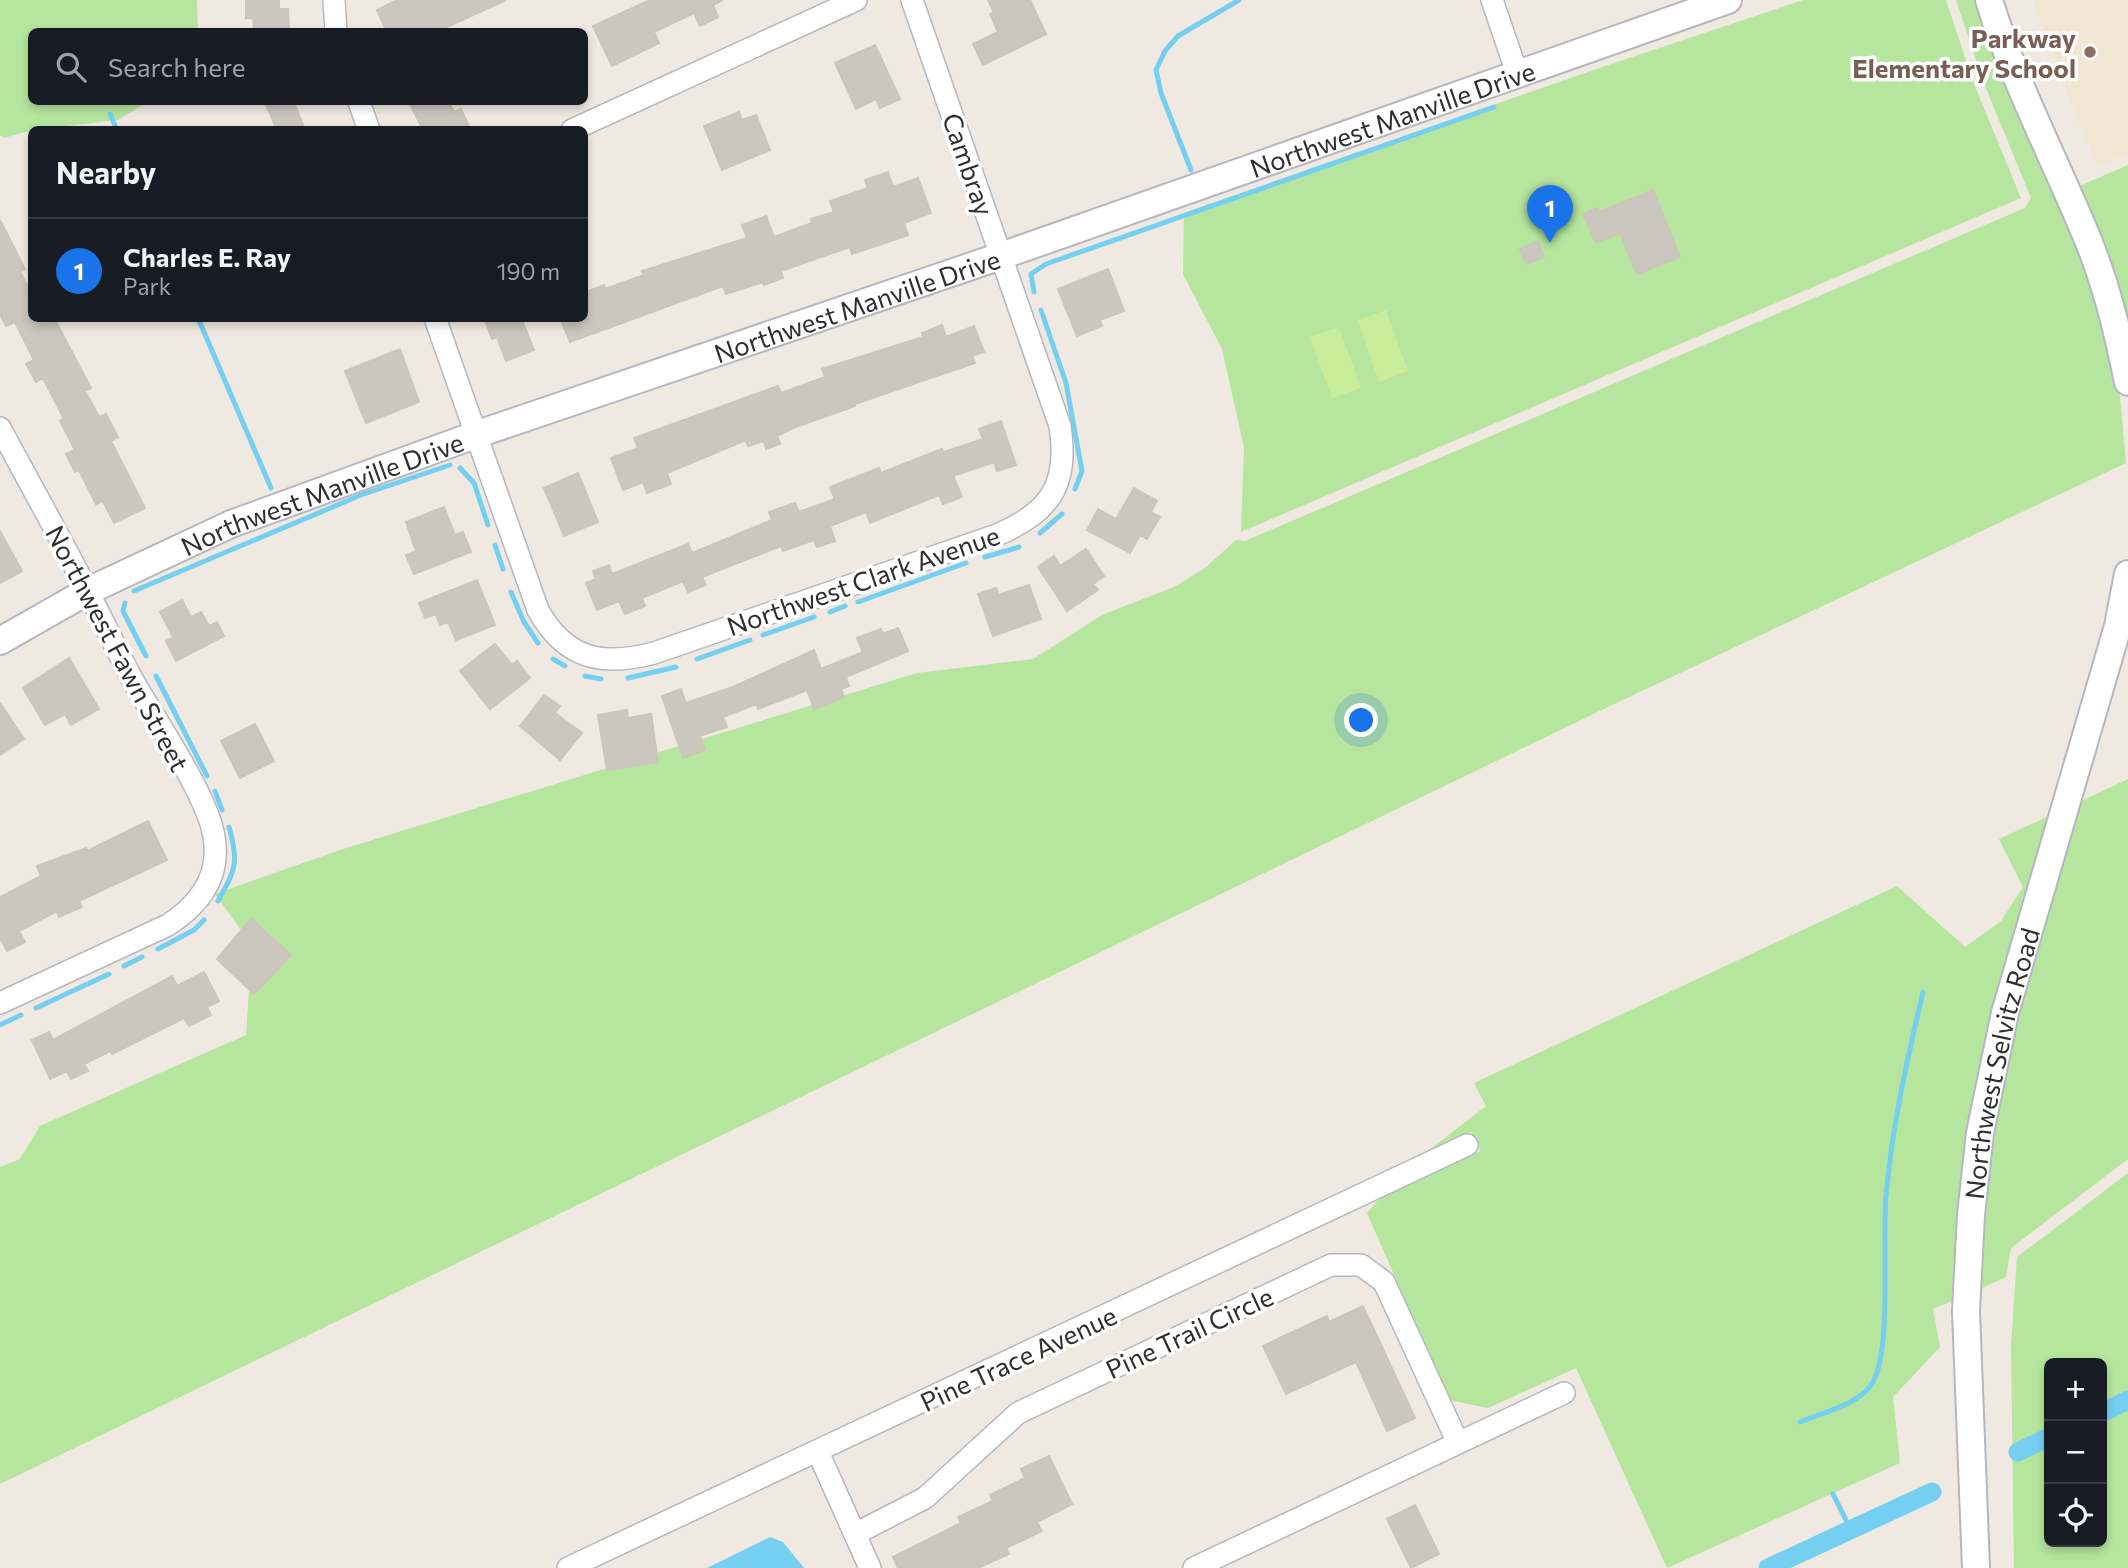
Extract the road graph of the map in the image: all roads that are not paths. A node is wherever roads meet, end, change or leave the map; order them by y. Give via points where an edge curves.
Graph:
1 (334, 0) edge
2 (856, 0) edge
3 (912, 0) edge
4 (1492, 0) edge
5 (1728, 0) edge
6 (1989, 0) edge
7 (336, 28) edge
8 (1517, 72) junction
9 (360, 105) edge
10 (368, 126) edge
11 (581, 126) edge
12 (1002, 256) junction
13 (436, 322) edge
14 (2128, 382) edge
15 (0, 428) edge
16 (475, 435) junction
17 (1064, 449) joint
18 (2128, 574) edge
19 (88, 591) junction
20 (0, 641) edge
21 (0, 1003) edge
22 (1467, 1145) dead end
23 (1564, 1393) dead end
24 (1458, 1443) junction
25 (818, 1452) junction
26 (855, 1534) junction
27 (568, 1568) edge
28 (870, 1568) edge
29 (1194, 1568) edge
30 (1976, 1568) edge

1 - 7 street
2 - 11 street
3 - 12 street, Cambray
4 - 8 street
5 - 8 street, Northwest Manville Drive
6 - 14 street via 2030,113 2084,229 2112,306
8 - 12 street, Northwest Manville Drive
9 - 10 street
12 - 16 street, Northwest Manville Drive
12 - 17 street, Cambray
13 - 16 street
15 - 19 street, Northwest Fawn Street
16 - 17 street, Northwest Clark Avenue via 543,620 579,653 618,660 654,653 1018,526 1051,497 1063,467
16 - 19 street, Northwest Manville Drive via 231,524
18 - 30 street, Northwest Selvitz Road via 2118,626 2005,1013 1980,1132 1966,1311
19 - 20 street, Northwest Manville Drive
19 - 21 street, Northwest Fawn Street via 211,823 212,874 198,902 168,925
22 - 25 street, Pine Trace Avenue
23 - 24 street
24 - 26 street, Pine Trail Circle via 1384,1282 1361,1265 1331,1265 1018,1412 925,1498
24 - 29 street
25 - 26 street
25 - 27 street, Pine Trace Avenue
26 - 28 street

